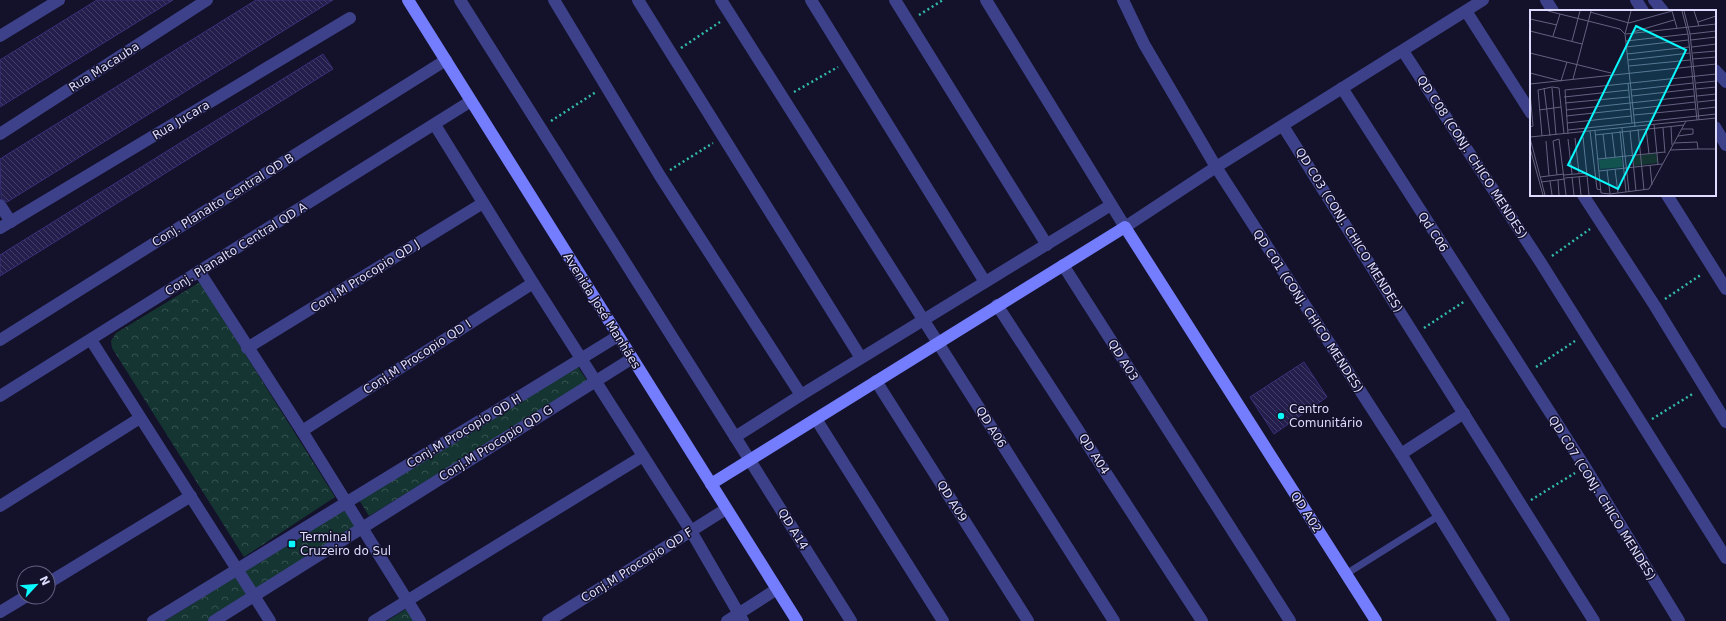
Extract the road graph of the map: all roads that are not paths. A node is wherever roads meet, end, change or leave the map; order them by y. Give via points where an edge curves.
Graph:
1 (59, 0) edge
2 (207, 0) edge
3 (408, 0) edge
4 (460, 0) edge
5 (554, 0) edge
6 (638, 0) edge
7 (721, 0) edge
8 (811, 0) edge
9 (895, 0) edge
10 (986, 0) edge
11 (1123, 0) edge
12 (1129, 0) edge
13 (1483, 0) edge
14 (1546, 0) edge
15 (1636, 0) edge
16 (1654, 0) edge
17 (1552, 10) edge
18 (1642, 10) edge
19 (1662, 10) edge
20 (1466, 11) junction
21 (350, 18) dead end
22 (1133, 18) junction
23 (0, 36) edge
24 (1404, 51) junction
25 (446, 60) junction
26 (1716, 71) edge
27 (1726, 82) edge
28 (1342, 88) junction
29 (471, 101) junction
30 (1530, 111) edge
31 (435, 125) junction
32 (1283, 126) junction
33 (1716, 129) edge
34 (0, 134) edge
35 (1724, 142) edge
36 (1216, 167) junction
37 (1584, 196) edge
38 (1668, 196) edge
39 (483, 203) junction
40 (0, 205) edge
41 (1111, 205) junction
42 (11, 222) junction
43 (1125, 227) junction
44 (0, 228) edge
45 (1046, 245) junction
46 (1063, 265) junction
47 (199, 272) junction
48 (984, 282) junction
49 (533, 284) junction
50 (1726, 289) edge
51 (997, 305) junction
52 (923, 320) junction
53 (618, 336) junction
54 (0, 340) edge
55 (91, 340) junction
56 (937, 342) junction
57 (248, 348) junction
58 (862, 358) junction
59 (582, 359) junction
60 (631, 359) junction
61 (1524, 375) joint
62 (595, 381) junction
63 (876, 381) junction
64 (801, 395) junction
65 (0, 396) edge
66 (1464, 413) junction
67 (140, 418) junction
68 (816, 419) junction
69 (1726, 422) edge
70 (302, 431) junction
71 (735, 437) junction
72 (1401, 454) junction
73 (643, 456) junction
74 (750, 460) junction
75 (711, 484) junction
76 (191, 496) junction
77 (346, 504) junction
78 (0, 506) edge
79 (726, 509) junction
80 (1440, 515) junction
81 (361, 528) junction
82 (691, 532) junction
83 (1726, 558) edge
84 (237, 570) junction
85 (1346, 574) junction
86 (56, 578) edge
87 (777, 589) junction
88 (254, 596) junction
89 (407, 600) junction
90 (16, 602) edge
91 (0, 612) edge
92 (741, 617) edge
93 (153, 621) edge
94 (214, 621) edge
95 (270, 621) edge
96 (374, 621) edge
97 (420, 621) edge
98 (548, 621) edge
99 (727, 621) edge
100 (797, 621) edge
101 (851, 621) edge
102 (943, 621) edge
103 (1028, 621) edge
104 (1114, 621) edge
105 (1202, 621) edge
106 (1290, 621) edge
107 (1376, 621) edge
108 (1504, 621) edge
109 (1594, 621) edge
110 (1679, 621) edge

1 - 23 street
2 - 34 street, Rua Macauba
3 - 25 street, Avenida José Manhães
4 - 71 street, QD A14
5 - 64 street via 660,176
6 - 58 street
7 - 52 street, QD A06
8 - 48 street
9 - 45 street
10 - 41 street
11 - 22 street
12 - 22 street
13 - 20 street
14 - 17 street
15 - 18 street
16 - 19 street
20 - 24 street
20 - 30 street
21 - 42 street, Rua Jucara
22 - 36 street, QD C01 (CONJ. CHICO MENDES) via 1144,44
24 - 28 street
24 - 83 street, QD C08 (CONJ. CHICO MENDES)
25 - 29 street, Avenida José Manhães
25 - 54 street, Conj. Planalto Central QD B
26 - 27 street
28 - 32 street
28 - 61 street, Qd C06
29 - 31 street, Conj. Planalto Central QD A
29 - 53 street, Avenida José Manhães
31 - 39 street
31 - 47 street, Conj. Planalto Central QD A
32 - 36 street
32 - 66 street, QD C03 (CONJ. CHICO MENDES)
33 - 35 street
36 - 43 street
36 - 72 street, QD C01 (CONJ. CHICO MENDES)
37 - 69 street
38 - 50 street
39 - 49 street
39 - 57 street, Conj.M Procopio QD J
40 - 42 street
41 - 43 street
41 - 45 street
42 - 44 street, Rua Jucara
43 - 46 street
43 - 85 street, QD A02
45 - 48 street
46 - 51 street
46 - 106 street, QD A03
47 - 55 street, Conj. Planalto Central QD A
47 - 57 street
48 - 52 street
49 - 59 street
49 - 70 street, Conj.M Procopio QD I
51 - 56 street
51 - 105 street, QD A04
52 - 56 street, QD A06
52 - 58 street
53 - 59 street, Conj.M Procopio QD H
53 - 60 street, Avenida José Manhães
55 - 65 street, Conj. Planalto Central QD A
55 - 67 street
56 - 63 street
56 - 104 street, QD A06
57 - 70 street
58 - 64 street
59 - 62 street
59 - 77 street, Conj.M Procopio QD H
60 - 62 street, Conj.M Procopio QD G
60 - 75 street, Avenida José Manhães
61 - 110 street, QD C07 (CONJ. CHICO MENDES)
62 - 73 street
62 - 81 street, Conj.M Procopio QD G
63 - 68 street
63 - 103 street, QD A09
64 - 71 street
66 - 72 street
66 - 109 street, QD C03 (CONJ. CHICO MENDES)
67 - 76 street
67 - 78 street
68 - 74 street
68 - 102 street
70 - 77 street
71 - 74 street, QD A14
72 - 80 street, QD C01 (CONJ. CHICO MENDES)
73 - 82 street
73 - 89 street
74 - 75 street
74 - 101 street, QD A14
75 - 79 street, Avenida José Manhães
76 - 84 street
76 - 86 street
77 - 81 street
77 - 84 street, Conj.M Procopio QD H
79 - 82 street, Conj.M Procopio QD F
79 - 87 street, Avenida José Manhães
80 - 85 lane
80 - 108 street, QD C01 (CONJ. CHICO MENDES)
81 - 88 street, Conj.M Procopio QD G
81 - 89 street
82 - 92 street
82 - 98 street, Conj.M Procopio QD F
84 - 88 street
84 - 93 street, Conj.M Procopio QD H
85 - 107 street, QD A02
87 - 92 street
87 - 100 street, Avenida José Manhães
88 - 94 street, Conj.M Procopio QD G
88 - 95 street
89 - 96 street
89 - 97 street
90 - 91 street
92 - 99 street

